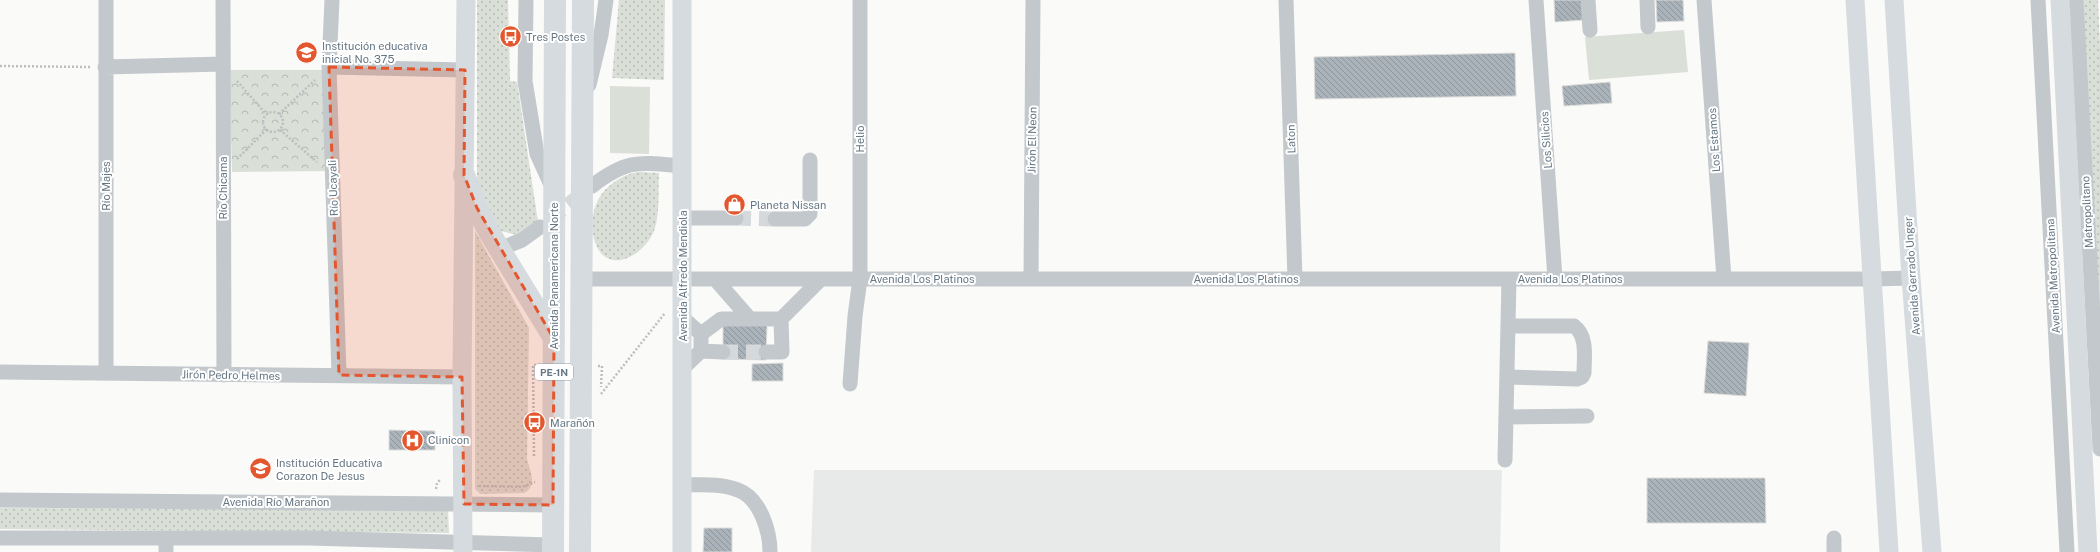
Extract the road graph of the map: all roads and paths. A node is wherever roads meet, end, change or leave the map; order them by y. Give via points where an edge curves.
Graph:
1 (106, 0) edge
2 (223, 0) edge
3 (332, 0) edge
4 (466, 0) edge
5 (526, 0) edge
6 (556, 0) edge
7 (582, 0) edge
8 (606, 0) edge
9 (682, 0) edge
10 (860, 0) edge
11 (1033, 0) edge
12 (1286, 0) edge
13 (1536, 0) edge
14 (1588, 0) edge
15 (1647, 0) edge
16 (1704, 0) edge
17 (1855, 0) edge
18 (1894, 0) edge
19 (2038, 0) edge
20 (2060, 0) edge
21 (2076, 0) edge
22 (1648, 27) dead end
23 (1590, 30) dead end
24 (223, 64) junction
25 (0, 66) edge
26 (105, 67) junction
27 (329, 67) junction
28 (465, 70) junction
29 (582, 113) junction
30 (266, 114) junction
31 (279, 114) junction
32 (266, 130) junction
33 (280, 130) junction
34 (810, 160) dead end
35 (681, 166) junction
36 (223, 174) junction
37 (332, 174) junction
38 (464, 175) junction
39 (592, 186) tunnel mouth
40 (554, 193) junction
41 (683, 218) junction
42 (736, 218) tunnel mouth
43 (775, 218) tunnel mouth
44 (540, 227) tunnel mouth
45 (500, 249) junction
46 (1911, 278) junction
47 (581, 279) junction
48 (683, 279) junction
49 (715, 279) junction
50 (820, 279) junction
51 (860, 279) junction
52 (1031, 279) junction
53 (1295, 279) junction
54 (1509, 279) junction
55 (1556, 279) junction
56 (1724, 279) junction
57 (1873, 279) junction
58 (676, 314) junction
59 (750, 319) junction
60 (781, 320) junction
61 (1508, 326) junction
62 (702, 334) junction
63 (554, 339) junction
64 (701, 351) junction
65 (723, 352) tunnel mouth
66 (766, 352) tunnel mouth
67 (533, 365) dead end
68 (602, 366) dead end
69 (683, 368) junction
70 (0, 372) edge
71 (106, 372) junction
72 (224, 375) junction
73 (339, 375) junction
74 (462, 377) junction
75 (1507, 377) junction
76 (850, 384) dead end
77 (601, 387) dead end
78 (601, 394) dead end
79 (1587, 416) dead end
80 (1506, 417) junction
81 (2100, 449) edge
82 (1505, 460) dead end
83 (535, 462) dead end
84 (537, 477) dead end
85 (441, 479) dead end
86 (472, 485) dead end
87 (683, 485) junction
88 (436, 489) dead end
89 (0, 500) edge
90 (464, 504) junction
91 (553, 505) junction
92 (0, 538) edge
93 (166, 545) edge
94 (309, 545) edge
95 (463, 547) edge
96 (553, 548) edge
97 (580, 552) edge
98 (682, 552) edge
99 (770, 552) edge
100 (1889, 552) edge
101 (1932, 552) edge
102 (2068, 552) edge
103 (2088, 552) edge

1 - 26 street, Río Majes
2 - 24 street, Río Chicama
3 - 27 street, Río Ucayali
4 - 28 main road
5 - 40 street via 525,81 537,154
6 - 40 highway, Avenida Panamericana Norte / PE-1N
7 - 29 highway, PE-1N
8 - 29 street via 601,35
9 - 35 main road, Avenida Alfredo Mendiola
10 - 51 street, Helio
11 - 52 street, Jirón El Neon
12 - 53 street, Laton
13 - 55 street, Los Silicios
14 - 23 street
15 - 22 street
16 - 56 street, Los Estamos
17 - 57 main road
18 - 46 main road, Avenida Gerrado Unger
19 - 102 street, Avenida Metropolitana
20 - 103 main road, Avenida Metropolitana
21 - 81 street, Metropolitano
24 - 26 street
24 - 30 path
24 - 36 street, Río Chicama
25 - 26 path
26 - 71 street, Río Majes
27 - 28 street
27 - 31 path
27 - 37 street, Río Ucayali
28 - 38 main road
29 - 47 highway, PE-1N
30 - 31 path via 272,111
30 - 32 path via 262,124
31 - 33 path via 283,122
32 - 33 path
32 - 36 path
33 - 37 path
34 - 43 street via 810,214 805,219
35 - 39 street via 628,164
35 - 41 main road, Avenida Alfredo Mendiola
36 - 72 street, Río Chicama
37 - 73 street, Río Ucayali
38 - 45 highway via 477,208
38 - 74 main road
40 - 63 highway, Avenida Panamericana Norte / PE-1N
41 - 42 street
41 - 48 main road, Avenida Alfredo Mendiola
44 - 45 street via 522,240
45 - 63 highway
46 - 57 street, Avenida Los Platinos
46 - 101 main road, Avenida Gerrado Unger
47 - 48 street, Avenida Los Platinos
47 - 97 highway, PE-1N
48 - 49 street, Avenida Los Platinos
48 - 58 main road, Avenida Alfredo Mendiola
49 - 50 street, Avenida Los Platinos
49 - 59 street
50 - 51 street, Avenida Los Platinos
50 - 60 street
51 - 52 street, Avenida Los Platinos
51 - 76 street, Helio
52 - 53 street, Avenida Los Platinos
53 - 54 street, Avenida Los Platinos
54 - 55 street, Avenida Los Platinos
54 - 61 street
55 - 56 street, Avenida Los Platinos
56 - 57 street, Avenida Los Platinos
57 - 100 main road
58 - 62 street
58 - 69 main road, Avenida Alfredo Mendiola
58 - 78 path
59 - 60 street
59 - 62 street via 721,319
60 - 66 street via 782,352
61 - 75 street
61 - 75 street via 1574,326 1580,330 1584,338 1584,373 1577,379
62 - 64 street
63 - 91 highway, Avenida Panamericana Norte / PE-1N
64 - 65 street
64 - 69 street
67 - 83 path
68 - 77 path
69 - 87 main road, Avenida Alfredo Mendiola
70 - 71 street, Jirón Pedro Helmes
71 - 72 street, Jirón Pedro Helmes
72 - 73 street, Jirón Pedro Helmes
73 - 74 street, Jirón Pedro Helmes
74 - 90 main road
75 - 80 street
79 - 80 street
80 - 82 street
84 - 86 path via 535,483 522,487
85 - 88 path
87 - 98 main road, Avenida Alfredo Mendiola
87 - 99 street via 710,485 740,490 763,516 770,539
89 - 90 street, Avenida Río Marañon
90 - 91 street, Avenida Río Marañon
90 - 95 main road
91 - 96 highway, Avenida Panamericana Norte / PE-1N
92 - 93 street
93 - 94 street
94 - 95 street
95 - 96 street

